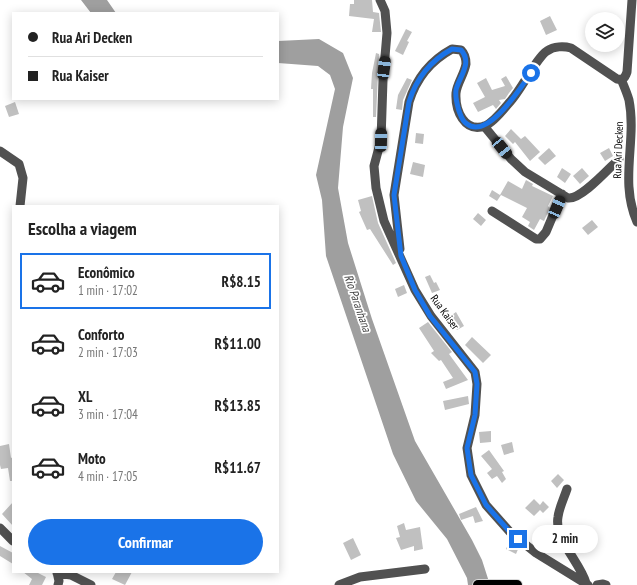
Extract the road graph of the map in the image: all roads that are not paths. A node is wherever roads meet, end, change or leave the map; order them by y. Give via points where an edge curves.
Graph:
1 (380, 0) edge
2 (632, 0) edge
3 (621, 80) junction
4 (484, 126) junction
5 (0, 151) edge
6 (619, 159) dead end
7 (562, 194) junction
8 (20, 205) edge
9 (492, 211) dead end
10 (637, 222) edge
11 (401, 256) junction
12 (567, 490) dead end
13 (0, 528) edge
14 (12, 540) edge
15 (425, 569) dead end
16 (57, 573) edge
17 (62, 573) edge
18 (510, 584) edge
19 (587, 584) edge
20 (58, 585) edge
21 (91, 585) edge
22 (339, 585) edge
23 (478, 585) edge
24 (517, 585) edge
25 (597, 585) edge
26 (606, 585) edge

1 - 11 street, Rua Kaiser via 385,11 388,33 381,140 374,166 384,221
2 - 3 street via 627,72
3 - 4 street via 571,48 562,46 548,50 512,100
3 - 10 street, Rua Ari Decken via 629,99 631,119 628,194
4 - 7 street via 511,160 525,172
4 - 11 street via 471,127 460,116 456,96 466,59 461,50 452,49 432,63 419,78 413,87 409,102 394,195
5 - 8 street via 19,164 23,178
6 - 7 street, Rua Ari Decken via 575,198 568,198
7 - 9 street via 546,232 540,239 536,239
11 - 19 street, Rua Kaiser via 415,290 430,316 475,372 475,415 467,448 471,475 477,490 486,505 510,532 536,553
12 - 19 street via 558,517 558,526 560,534 583,571
13 - 14 street
15 - 22 street via 360,577
16 - 20 street
17 - 21 street
18 - 23 main road
18 - 24 main road
25 - 26 street

